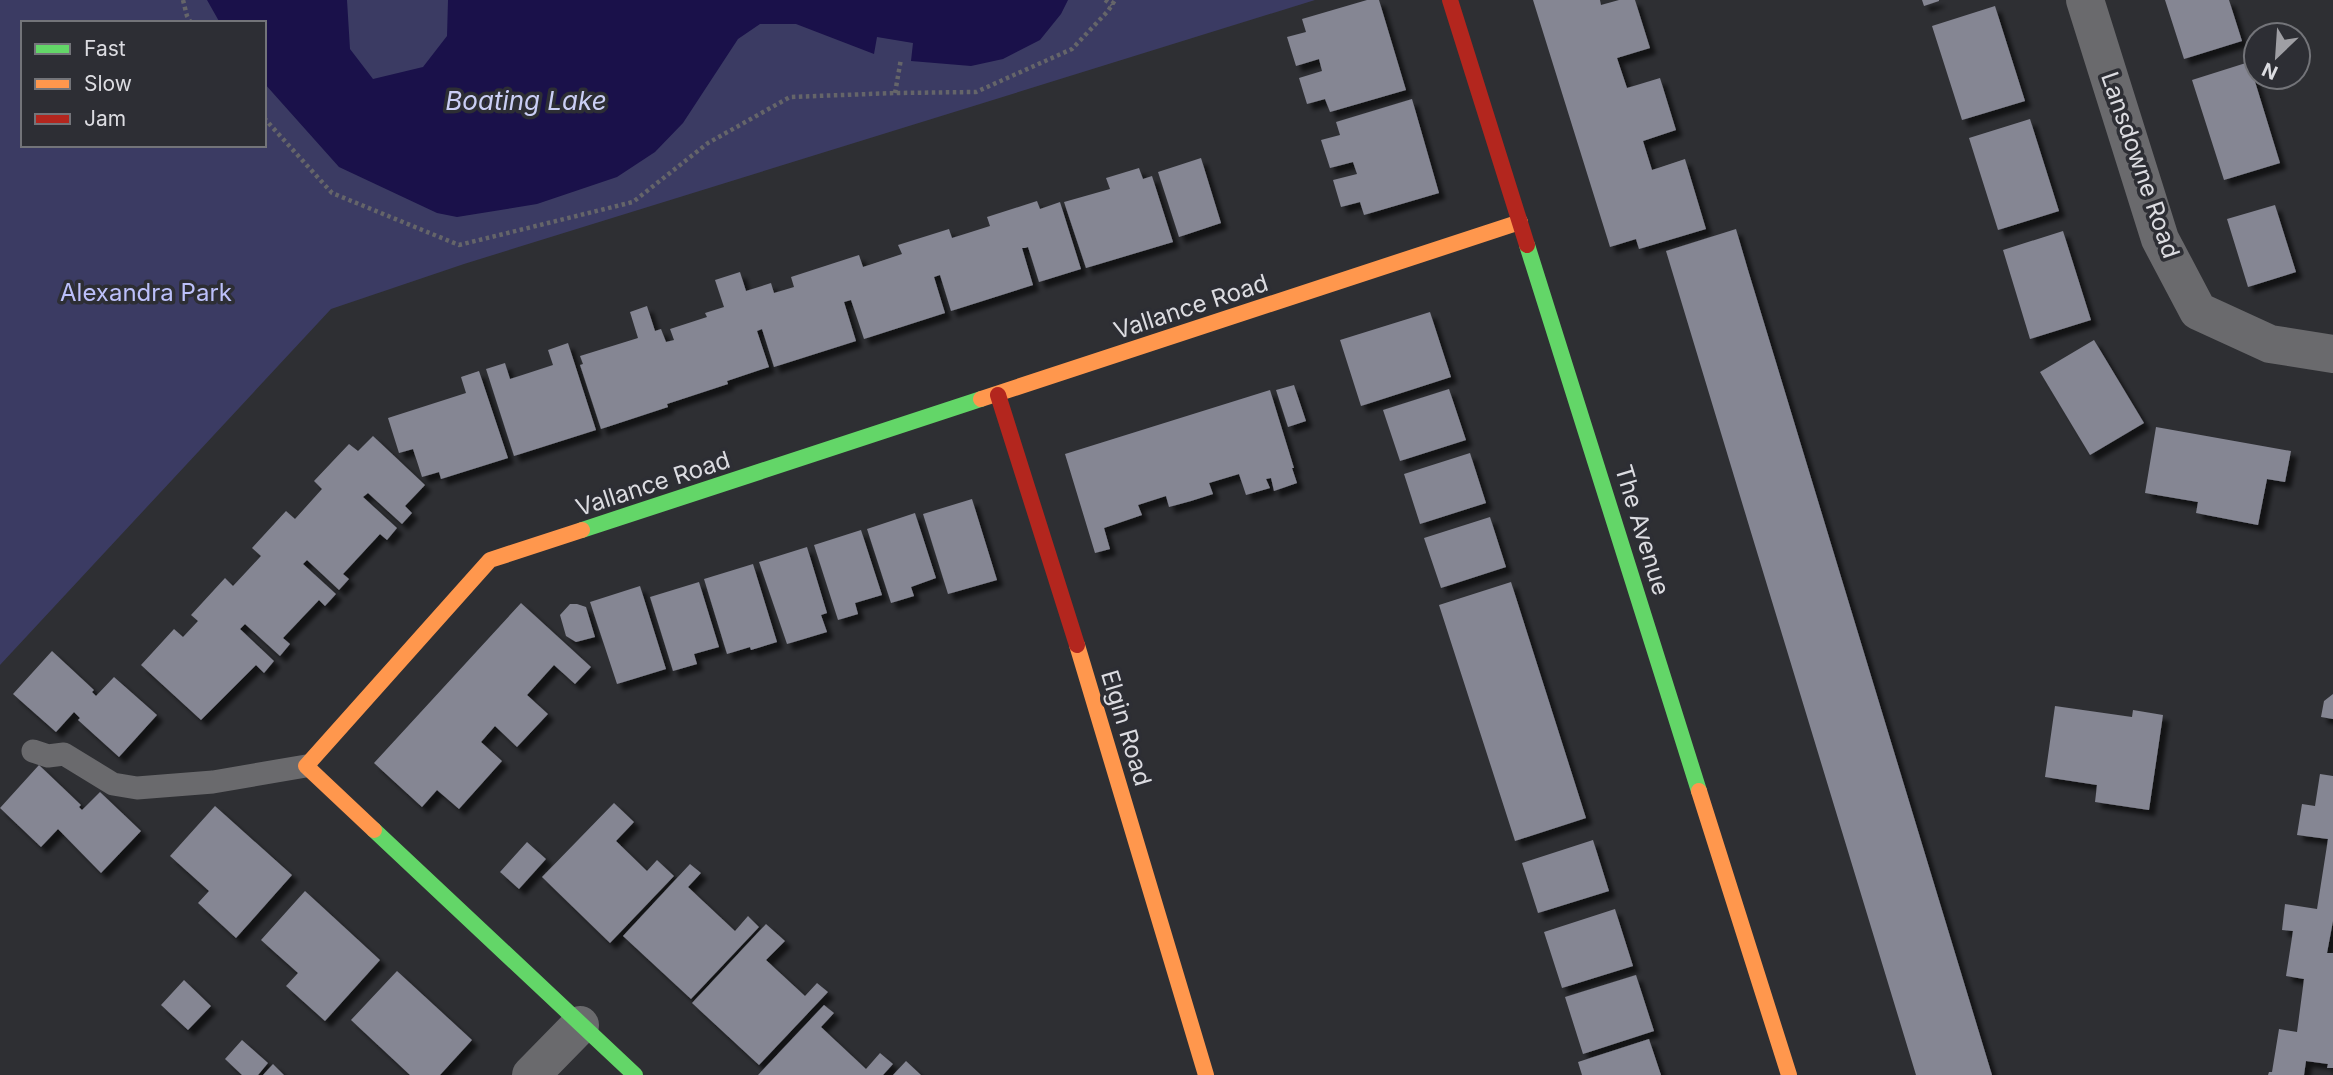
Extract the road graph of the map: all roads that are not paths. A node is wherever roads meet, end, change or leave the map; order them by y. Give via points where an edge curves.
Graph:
1 (1450, 0) edge
2 (2085, 0) edge
3 (1520, 222) junction
4 (2333, 354) edge
5 (998, 395) junction
6 (33, 751) dead end
7 (306, 766) junction
8 (580, 1025) junction
9 (531, 1075) edge
10 (635, 1075) edge
11 (1206, 1075) edge
12 (1789, 1075) edge

1 - 3 street, The Avenue
2 - 4 street, Lansdowne Road via 2160,239 2198,311 2270,344
3 - 5 street, Vallance Road
3 - 12 street, The Avenue
5 - 7 street, Vallance Road via 490,560
5 - 11 street, Elgin Road
6 - 7 lane via 48,756 64,754 113,784 137,788 213,782
7 - 8 street
8 - 9 street
8 - 10 street

